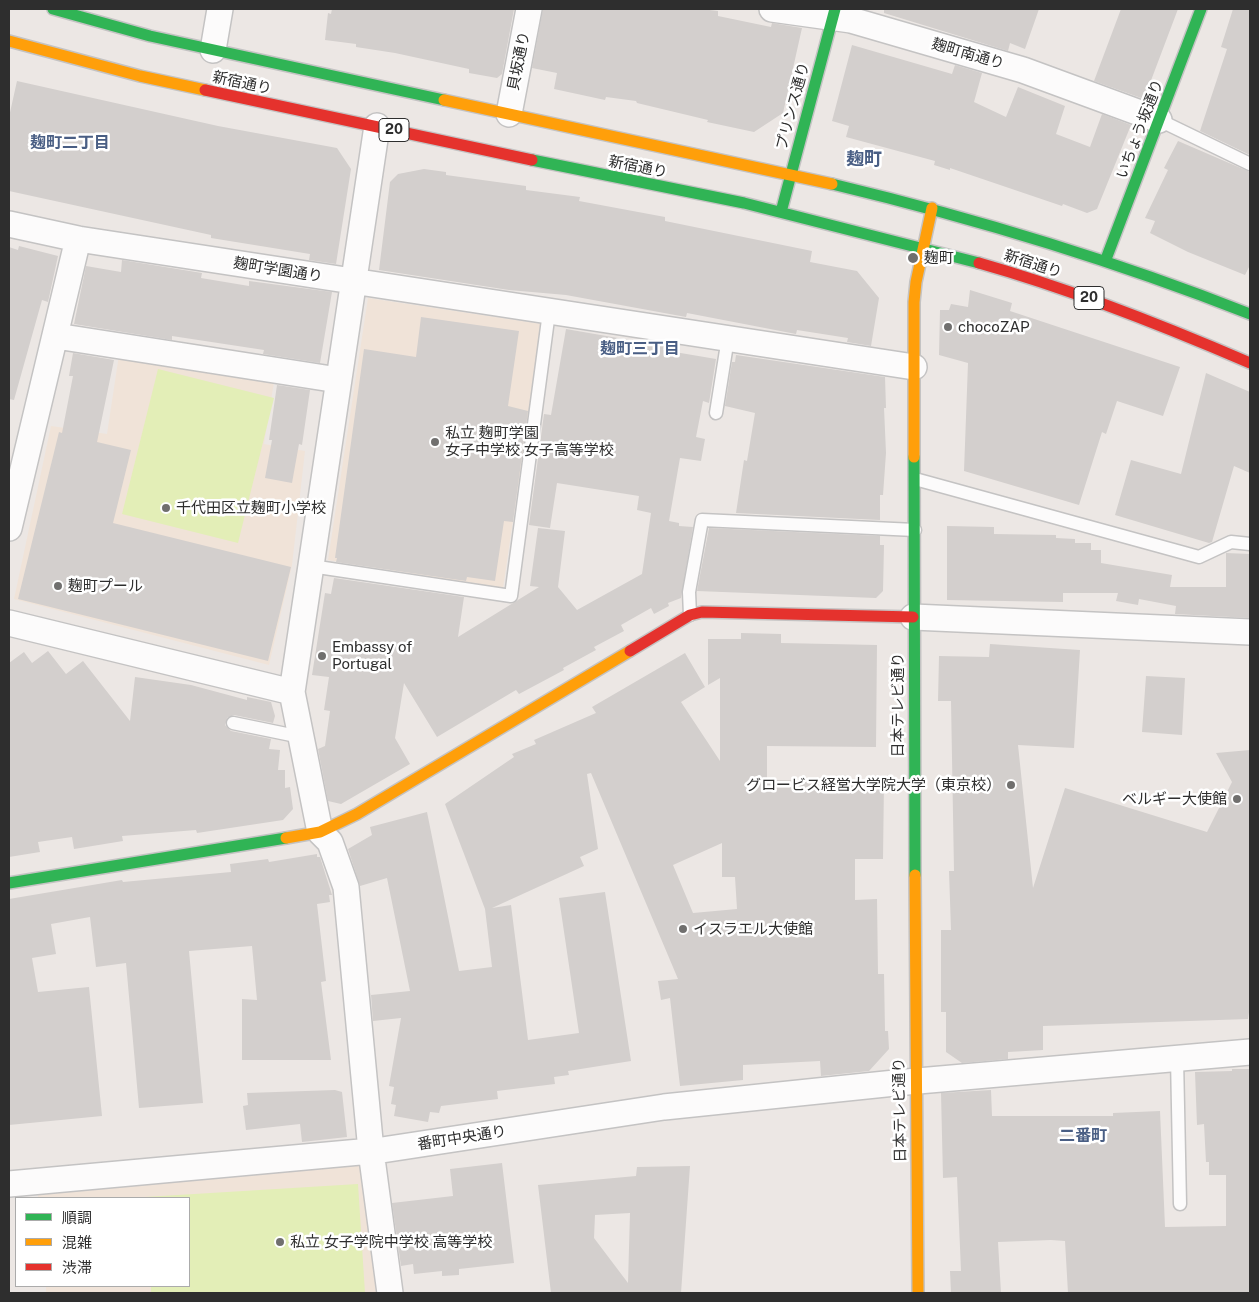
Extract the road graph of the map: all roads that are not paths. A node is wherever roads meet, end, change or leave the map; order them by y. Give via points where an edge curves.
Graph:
1 (52, 9) edge
2 (220, 9) edge
3 (529, 9) edge
4 (772, 9) edge
5 (1201, 9) edge
6 (834, 13) edge
7 (10, 47) edge
8 (213, 50) junction
9 (508, 114) junction
10 (1159, 120) junction
11 (377, 126) junction
12 (1250, 164) edge
13 (790, 174) junction
14 (932, 208) junction
15 (781, 212) junction
16 (9, 224) edge
17 (78, 238) junction
18 (922, 247) junction
19 (1106, 259) junction
20 (353, 282) junction
21 (549, 312) junction
22 (1250, 314) edge
23 (56, 336) junction
24 (728, 338) junction
25 (1250, 363) edge
26 (914, 367) junction
27 (338, 380) junction
28 (716, 413) dead end
29 (915, 479) junction
30 (9, 528) edge
31 (915, 530) junction
32 (1250, 544) edge
33 (311, 566) junction
34 (690, 615) junction
35 (913, 618) junction
36 (9, 624) edge
37 (1250, 632) edge
38 (292, 692) junction
39 (234, 723) dead end
40 (301, 737) junction
41 (320, 832) junction
42 (9, 883) edge
43 (1250, 1052) edge
44 (1177, 1058) junction
45 (914, 1082) junction
46 (371, 1151) junction
47 (9, 1184) edge
48 (1180, 1204) dead end
49 (390, 1293) edge
50 (918, 1293) edge

1 - 8 main road, 新宿通り
2 - 8 street
3 - 9 street, 貝坂通り
4 - 6 street, 麹町南通り
5 - 10 main road, いちょう坂通り
6 - 10 street, 麹町南通り via 1023,70
6 - 13 main road, プリンス通り
7 - 11 main road, 新宿通り / 20
8 - 9 main road, 新宿通り
9 - 13 main road, 新宿通り
10 - 12 lane
10 - 19 main road, いちょう坂通り
11 - 15 main road, 新宿通り / 20
11 - 20 street
13 - 14 main road, 新宿通り
13 - 15 main road, プリンス通り
14 - 18 main road, 日本テレビ通り
14 - 19 main road, 新宿通り
15 - 18 main road, 新宿通り / 20
16 - 17 street, 麹町学園通り
17 - 20 street, 麹町学園通り
17 - 23 street
18 - 25 main road, 新宿通り / 20 via 1045,282
18 - 26 main road, 日本テレビ通り via 914,302
19 - 22 main road, 新宿通り
20 - 21 street, 麹町学園通り
20 - 27 street
21 - 24 street, 麹町学園通り
21 - 33 lane via 511,596
23 - 27 street
23 - 30 street
24 - 26 street, 麹町学園通り
24 - 28 lane
26 - 29 main road, 日本テレビ通り
27 - 33 street
29 - 31 main road, 日本テレビ通り
29 - 32 lane via 1199,557 1231,542
31 - 34 lane via 702,520 690,592
31 - 35 main road, 日本テレビ通り
33 - 38 street
34 - 35 main road via 702,612
34 - 41 main road via 357,814
35 - 37 street
35 - 45 main road, 日本テレビ通り
36 - 38 street
38 - 40 street
39 - 40 lane
40 - 41 street
41 - 42 main road
41 - 46 street via 330,842 346,887
43 - 44 street, 番町中央通り
44 - 45 street, 番町中央通り
44 - 48 lane
45 - 46 street, 番町中央通り via 664,1108
45 - 50 main road, 日本テレビ通り
46 - 47 street, 番町中央通り
46 - 49 street

